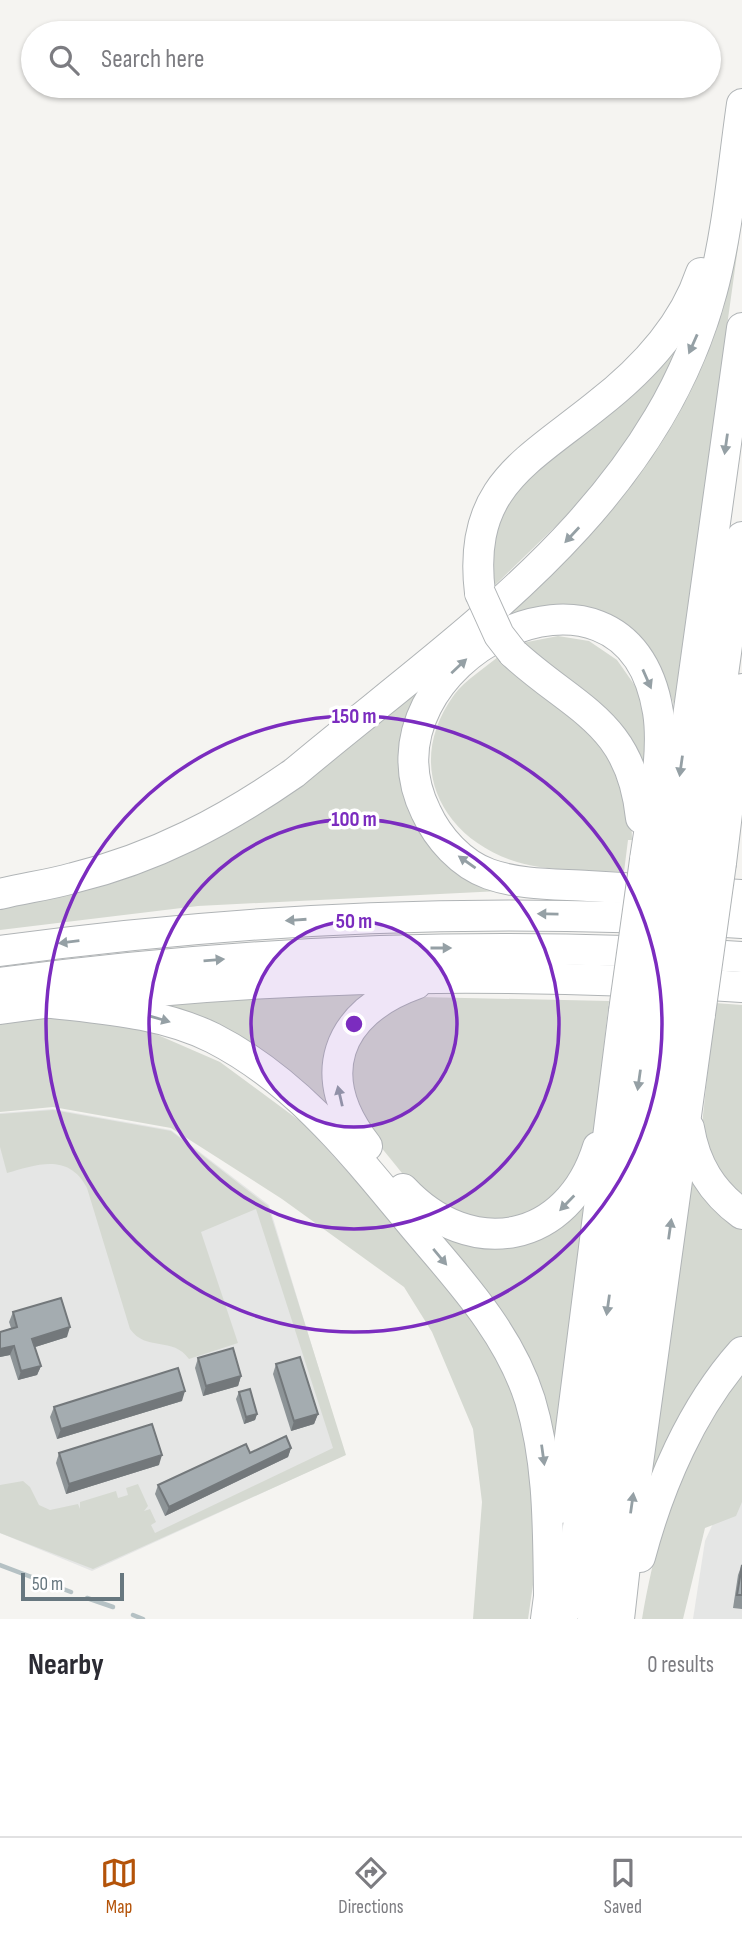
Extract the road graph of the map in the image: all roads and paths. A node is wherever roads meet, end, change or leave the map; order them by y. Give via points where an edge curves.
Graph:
1 (742, 104) edge
2 (730, 183) junction
3 (742, 328) edge
4 (742, 537) edge
5 (742, 689) edge
6 (738, 754) edge
7 (683, 861) junction
8 (0, 894) edge
9 (742, 895) edge
10 (742, 912) edge
11 (616, 916) junction
12 (742, 923) edge
13 (0, 951) edge
14 (742, 957) edge
15 (439, 978) junction
16 (0, 984) edge
17 (742, 987) edge
18 (44, 1003) junction
19 (0, 1009) edge
20 (662, 1013) junction
21 (613, 1097) junction
22 (687, 1108) junction
23 (742, 1214) edge
24 (742, 1352) edge
25 (548, 1606) edge
26 (565, 1619) edge
27 (593, 1619) edge
28 (619, 1619) edge
29 (627, 1619) edge

1 - 2 highway
2 - 7 highway, bridge via 694,295 662,343 596,407 515,469 494,498 479,546 480,593 499,635 513,653 601,724 626,757 637,785
2 -> 8 highway via 712,293 668,400 595,511 542,567 294,773 224,819 133,860
3 -> 7 highway
4 - 7 highway
5 - 6 highway
6 - 7 highway
9 -> 7 highway via 531,883 489,875 461,858 421,804 415,770 418,731 431,698 490,640 533,621 581,621 622,642 644,670 658,711 658,751
7 - 20 highway, bridge
7 - 20 highway, bridge
10 - 11 highway
11 - 12 highway
11 -> 13 highway via 326,918
16 -> 14 highway via 250,957 400,948 583,949
15 - 17 highway
15 - 18 highway via 273,983
21 -> 15 highway via 592,1165 574,1196 553,1216 523,1230 494,1234 468,1232 433,1216 397,1183 352,1128 343,1110 337,1077 343,1041 362,1014 393,993
18 - 19 highway
18 -> 25 highway via 133,1012 205,1035 276,1077 343,1141 487,1315 520,1374 541,1445 547,1487
20 - 21 highway
20 - 22 highway
20 -> 26 highway
20 - 27 highway
21 - 25 highway
22 - 23 highway via 703,1173
28 -> 22 highway
24 - 29 highway via 707,1401 660,1494

